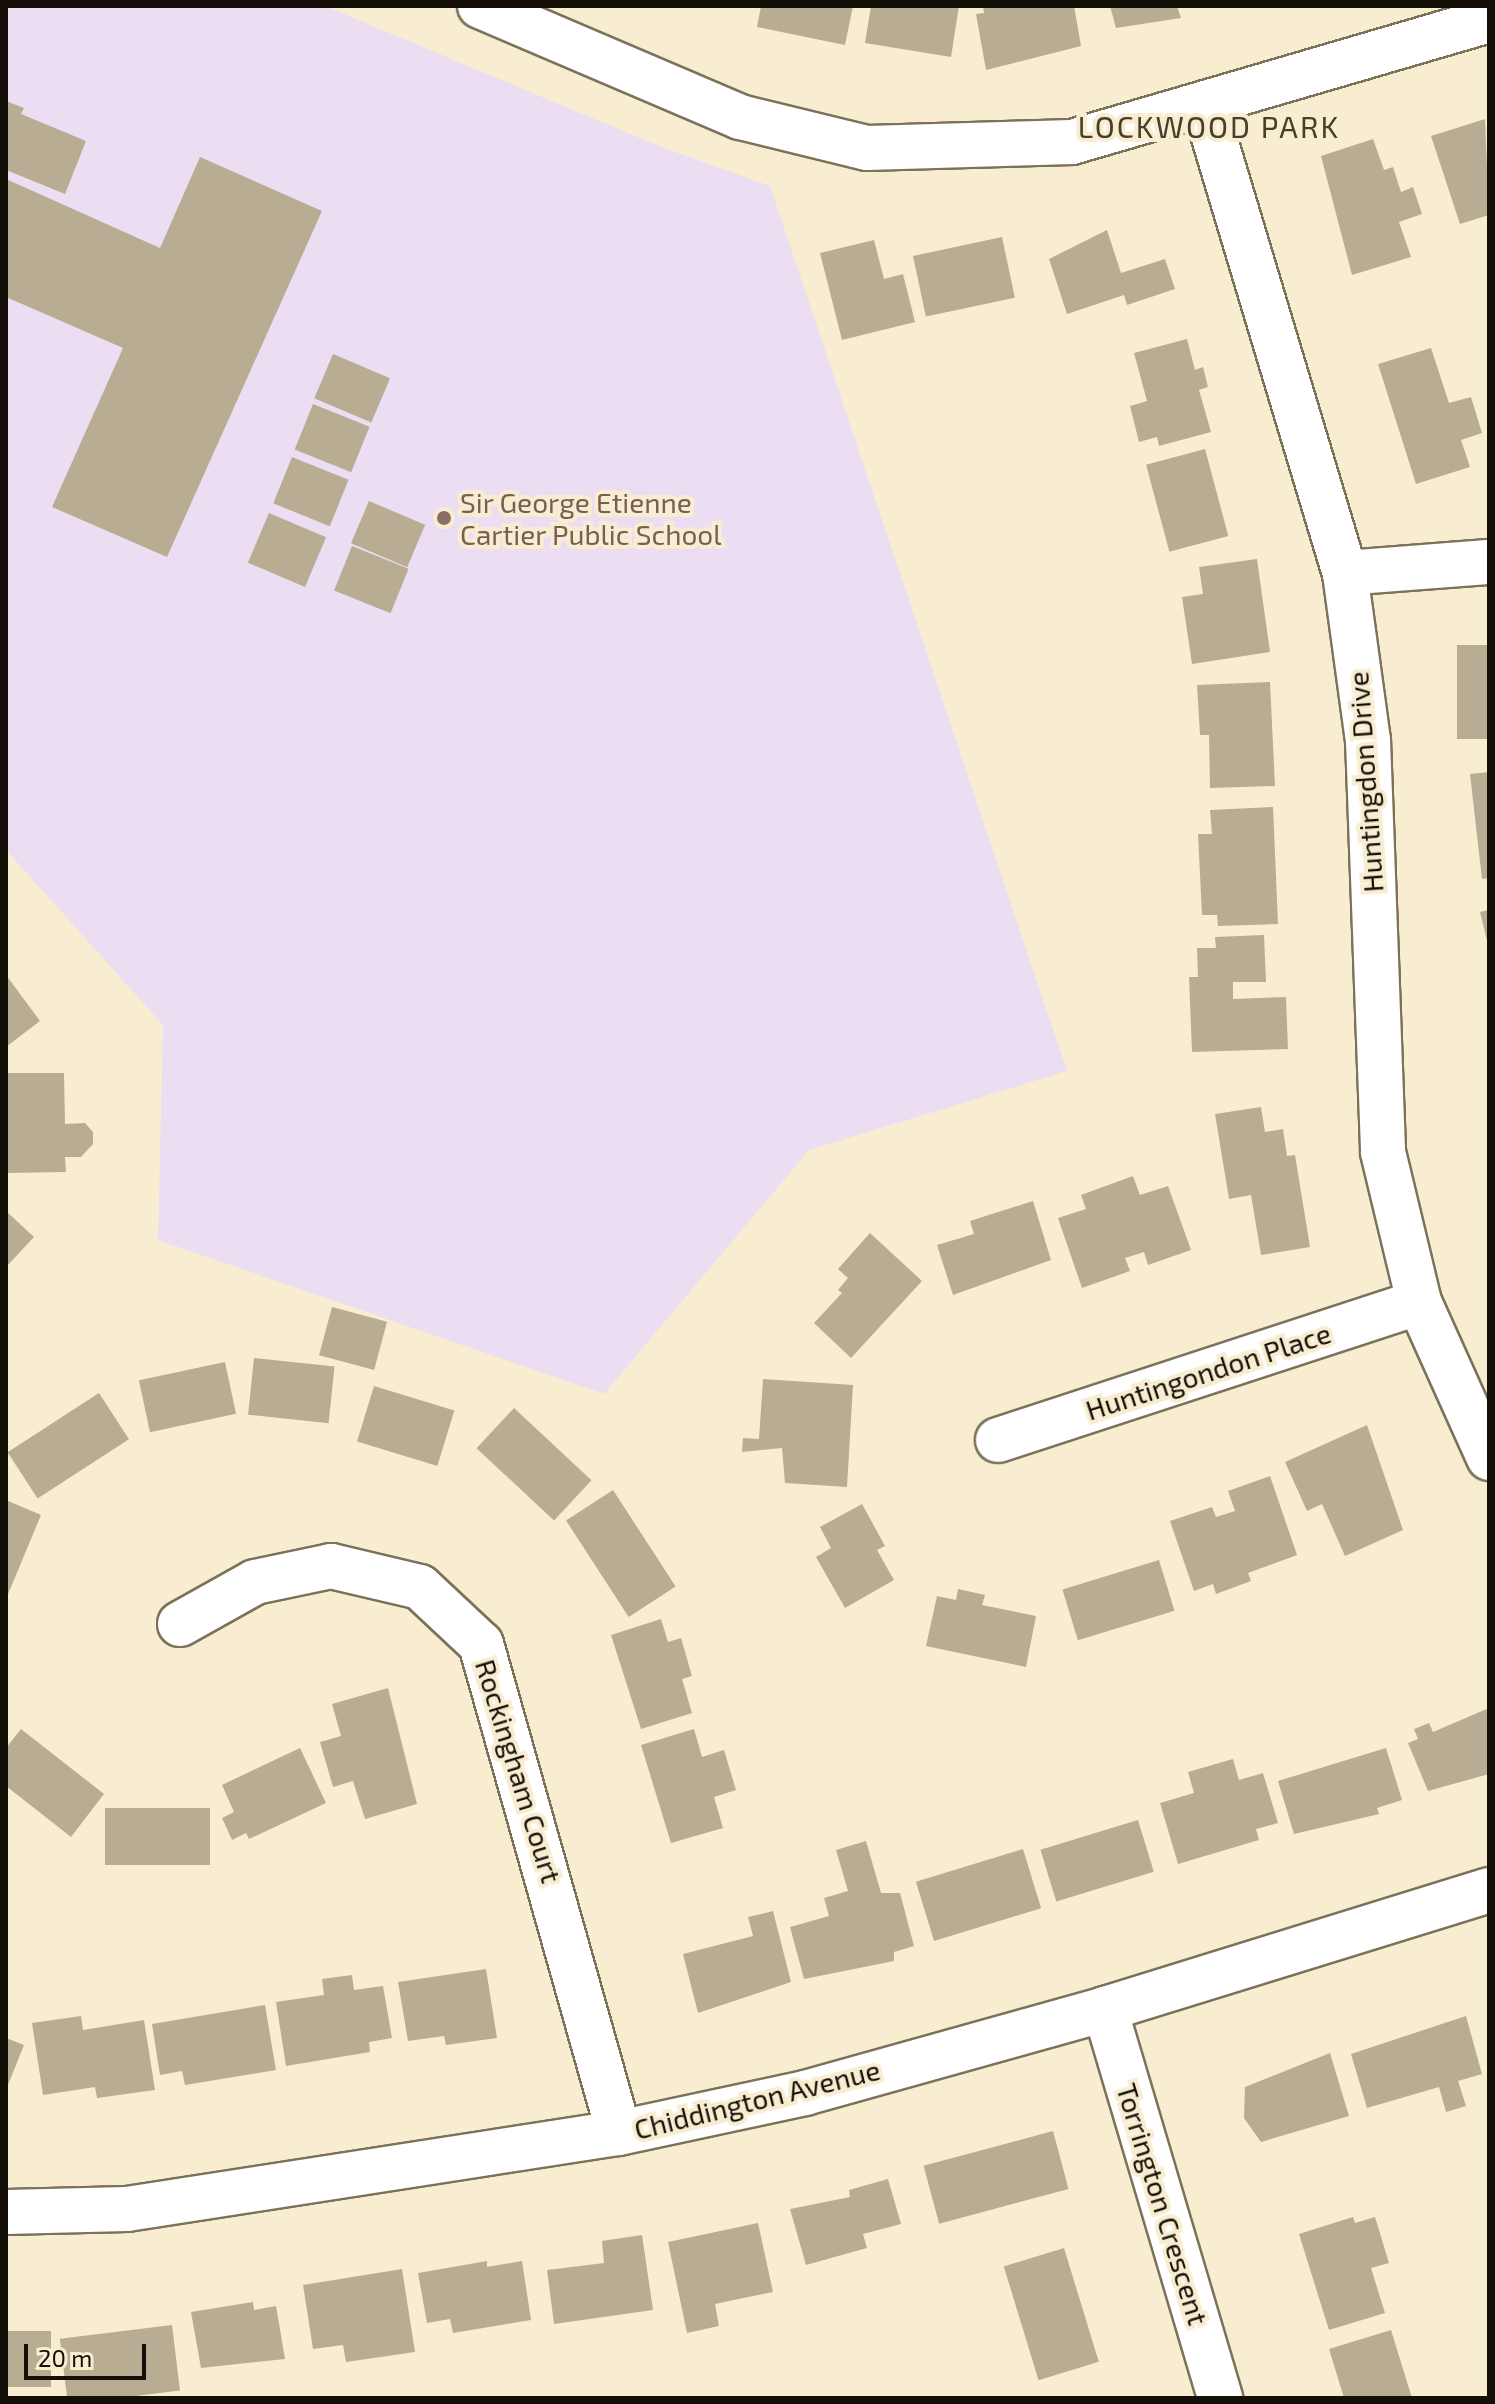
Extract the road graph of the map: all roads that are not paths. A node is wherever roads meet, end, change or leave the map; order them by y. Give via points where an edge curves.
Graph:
1 (480, 6) edge
2 (1489, 20) edge
3 (1205, 107) junction
4 (1489, 562) edge
5 (1345, 573) junction
6 (1419, 1302) junction
7 (998, 1440) dead end
8 (1489, 1458) edge
9 (180, 1624) dead end
10 (1489, 1890) edge
11 (1105, 2009) junction
12 (619, 2133) junction
13 (6, 2212) edge
14 (1220, 2398) edge

1 - 3 street via 740,117 867,148 1072,142
2 - 3 street
3 - 5 street, Huntingdon Drive
4 - 5 street
5 - 6 street, Huntingdon Drive via 1368,740 1383,1152
6 - 7 street, Huntingondon Place
6 - 8 street, Huntingdon Drive
9 - 12 street, Rockingham Court via 255,1582 331,1566 420,1587 481,1644
10 - 11 street, Chiddington Avenue
11 - 12 street, Chiddington Avenue via 805,2093
11 - 14 street, Torrington Crescent
12 - 13 street, Chiddington Avenue via 127,2209

